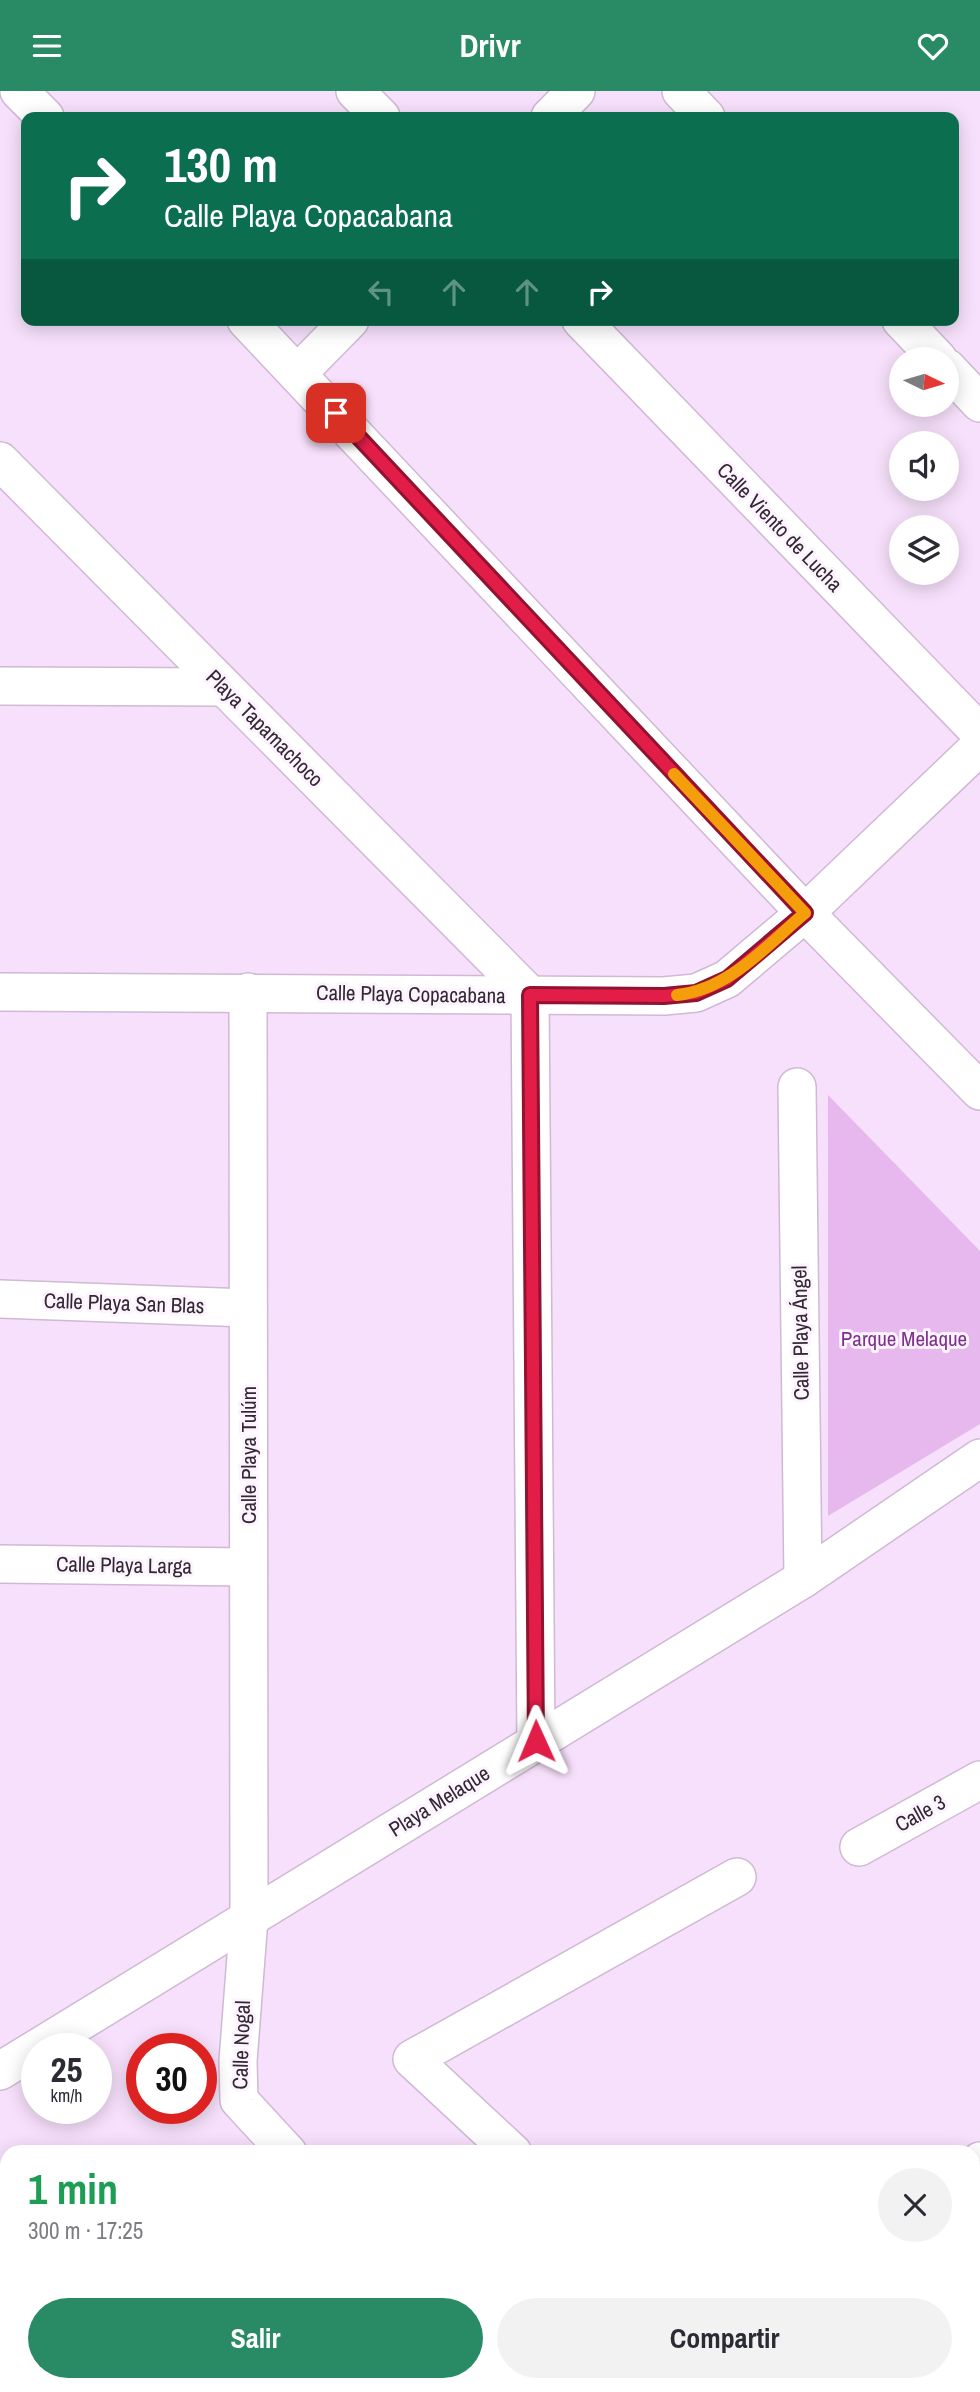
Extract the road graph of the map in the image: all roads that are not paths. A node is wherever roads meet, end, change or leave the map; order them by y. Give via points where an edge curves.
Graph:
1 (19, 91) edge
2 (355, 91) edge
3 (576, 91) edge
4 (681, 91) edge
5 (40, 112) edge
6 (377, 112) edge
7 (555, 112) edge
8 (701, 112) edge
9 (252, 326) edge
10 (344, 326) edge
11 (587, 326) edge
12 (907, 326) edge
13 (927, 347) edge
14 (298, 373) junction
15 (959, 381) edge
16 (980, 403) edge
17 (0, 461) edge
18 (0, 686) edge
19 (223, 687) junction
20 (980, 733) edge
21 (980, 746) edge
22 (805, 913) junction
23 (0, 992) edge
24 (248, 992) junction
25 (530, 995) junction
26 (797, 1087) dead end
27 (980, 1091) edge
28 (0, 1299) edge
29 (248, 1308) junction
30 (980, 1458) edge
31 (0, 1564) edge
32 (247, 1567) junction
33 (803, 1579) junction
34 (536, 1741) junction
35 (980, 1780) edge
36 (859, 1847) dead end
37 (737, 1877) dead end
38 (249, 1918) junction
39 (0, 2071) edge
40 (281, 2145) edge
41 (504, 2145) edge

1 - 5 street
2 - 6 street
3 - 7 street
4 - 8 street
9 - 14 street
10 - 14 street
11 - 20 street, Calle Viento de Lucha
12 - 13 street
14 - 22 street
15 - 16 street
17 - 19 street, Playa Tapamachoco
18 - 19 street
19 - 25 street, Playa Tapamachoco
21 - 22 street, Calle Playa Copacabana
22 - 25 street, Calle Playa Copacabana via 727,979 696,993
22 - 27 street
23 - 24 street, Calle Playa Copacabana
24 - 25 street, Calle Playa Copacabana
24 - 29 street, Calle Playa Tulúm
25 - 34 street
26 - 33 street, Calle Playa Ángel
28 - 29 street, Calle Playa San Blas
29 - 32 street, Calle Playa Tulúm
30 - 33 street, Playa Melaque
31 - 32 street, Calle Playa Larga
32 - 38 street, Calle Playa Tulúm
33 - 34 street, Playa Melaque
34 - 38 street, Playa Melaque
35 - 36 street, Calle 3
37 - 41 street via 412,2059
38 - 39 street, Playa Melaque
38 - 40 street, Calle Nogal via 239,2099

